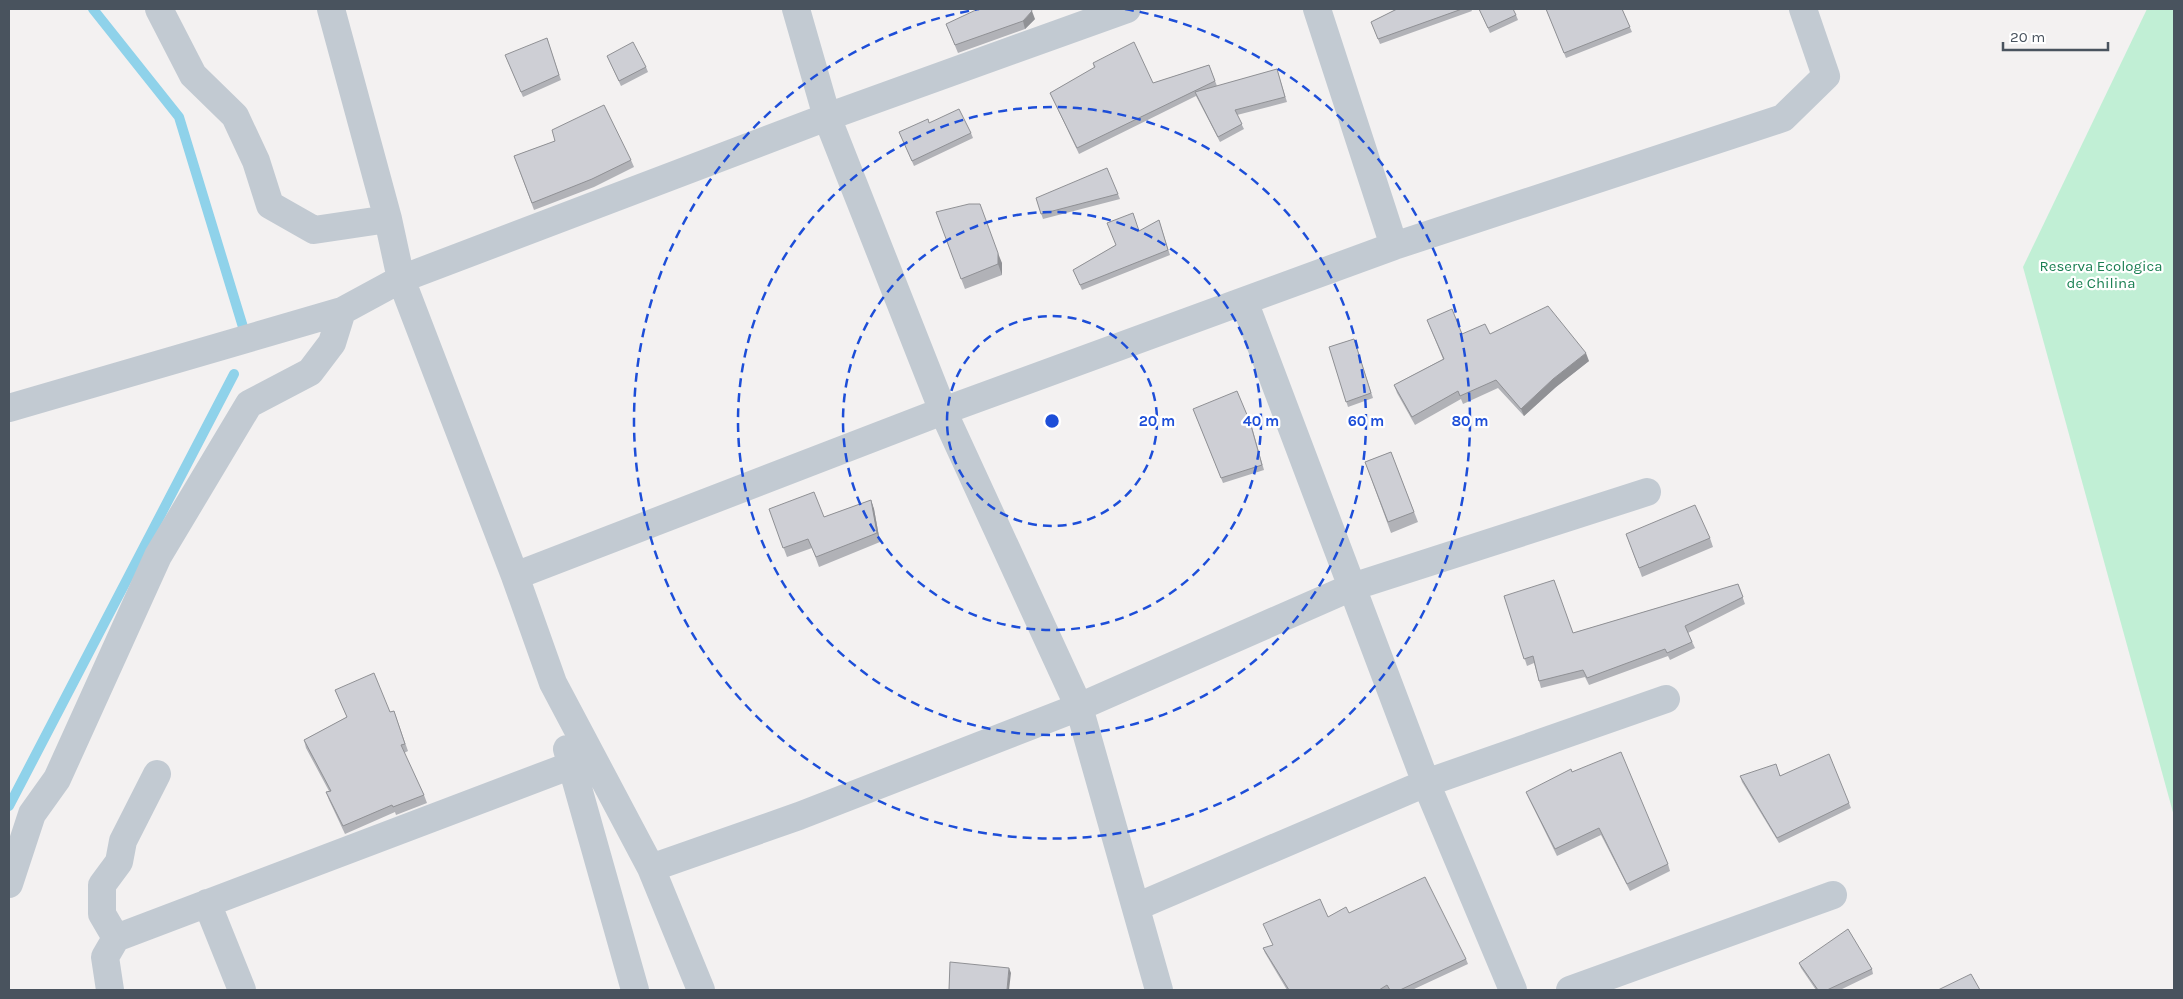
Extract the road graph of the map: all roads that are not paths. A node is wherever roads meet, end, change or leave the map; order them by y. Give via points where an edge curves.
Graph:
1 (159, 9) edge
2 (331, 9) edge
3 (796, 9) edge
4 (1127, 9) edge
5 (1317, 9) edge
6 (1803, 9) edge
7 (827, 117) junction
8 (388, 219) junction
9 (1394, 246) junction
10 (401, 280) junction
11 (1244, 301) junction
12 (342, 312) junction
13 (9, 408) edge
14 (943, 411) junction
15 (1647, 492) dead end
16 (515, 576) junction
17 (1352, 587) junction
18 (553, 684) junction
19 (1666, 699) dead end
20 (1079, 707) junction
21 (572, 765) junction
22 (157, 774) dead end
23 (1426, 783) junction
24 (651, 868) junction
25 (9, 884) edge
26 (1833, 895) dead end
27 (208, 903) junction
28 (1136, 907) junction
29 (116, 938) junction
30 (110, 990) edge
31 (242, 990) edge
32 (635, 990) edge
33 (702, 990) edge
34 (1159, 990) edge
35 (1513, 990) edge
36 (1570, 990) edge

1 - 8 street via 193,76 235,116 256,161 270,205 314,230
2 - 8 street
3 - 7 street
4 - 7 street
5 - 9 street
6 - 9 street via 1826,76 1782,118
7 - 10 street
7 - 14 street
8 - 10 street
9 - 11 street
10 - 12 street
10 - 16 street
11 - 14 street
11 - 17 street
12 - 13 street
12 - 25 street via 332,343 310,372 249,404 158,556 57,779 32,814
14 - 16 street
14 - 20 street
15 - 17 street
16 - 18 street
17 - 20 street
17 - 23 street
18 - 21 street
18 - 24 street
19 - 23 street
20 - 24 street via 799,816
20 - 28 street
21 - 27 street
21 - 32 street
22 - 29 street via 123,841 118,862 102,885 102,914
23 - 28 street
23 - 35 street
24 - 33 street
26 - 36 street
27 - 29 street
27 - 31 street
28 - 34 street
29 - 30 street via 105,957

